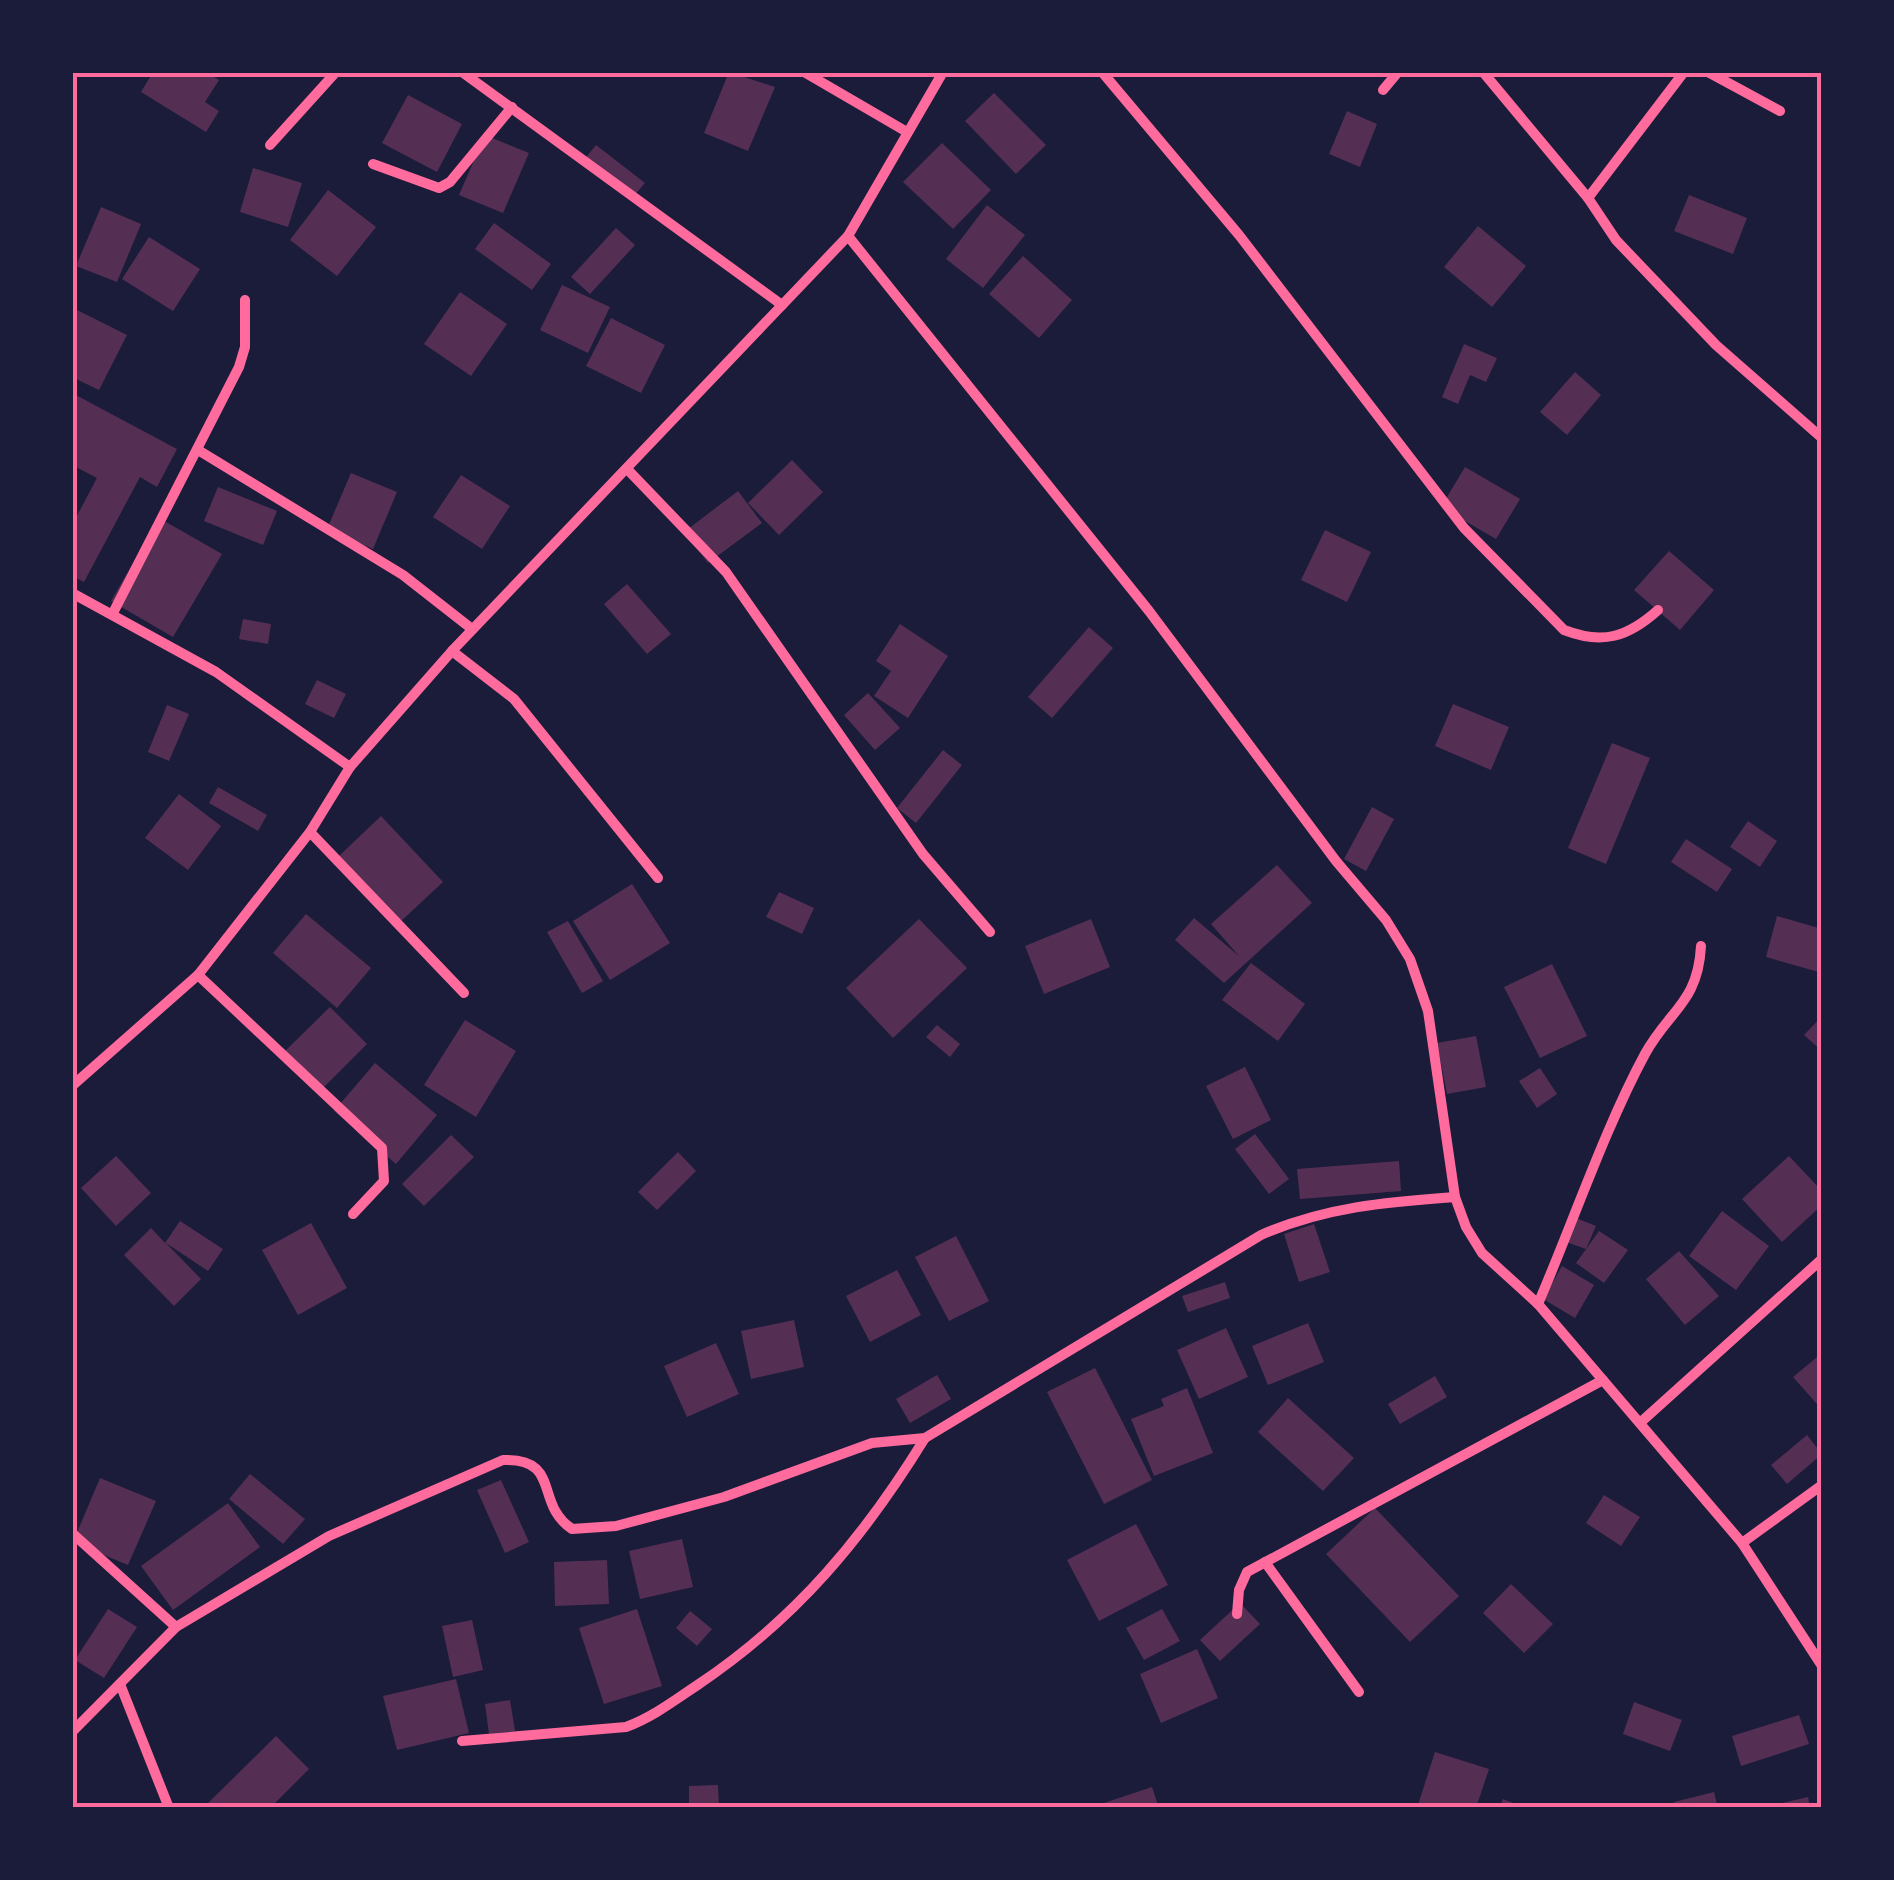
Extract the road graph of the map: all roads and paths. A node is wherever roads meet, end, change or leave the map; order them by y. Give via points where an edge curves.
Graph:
1 (336, 72) edge
2 (462, 72) edge
3 (804, 72) edge
4 (943, 72) edge
5 (1102, 72) edge
6 (1398, 72) edge
7 (1483, 72) edge
8 (1684, 72) edge
9 (1708, 72) edge
10 (1383, 90) dead end
11 (512, 108) junction
12 (1780, 111) dead end
13 (907, 132) junction
14 (270, 145) dead end
15 (374, 164) dead end
16 (1588, 198) junction
17 (848, 236) junction
18 (244, 300) dead end
19 (782, 304) junction
20 (1822, 438) edge
21 (198, 450) junction
22 (628, 471) junction
23 (72, 593) edge
24 (1658, 610) dead end
25 (112, 613) junction
26 (472, 629) junction
27 (452, 651) junction
28 (350, 767) junction
29 (310, 832) junction
30 (658, 878) dead end
31 (990, 932) dead end
32 (1700, 946) dead end
33 (198, 975) junction
34 (464, 992) dead end
35 (72, 1086) edge
36 (1455, 1197) junction
37 (353, 1214) dead end
38 (1822, 1260) edge
39 (1538, 1304) junction
40 (1603, 1380) junction
41 (1641, 1422) junction
42 (925, 1438) junction
43 (1822, 1485) edge
44 (72, 1533) edge
45 (1742, 1543) junction
46 (1265, 1562) junction
47 (1236, 1614) dead end
48 (176, 1627) junction
49 (1822, 1666) edge
50 (120, 1684) junction
51 (1359, 1692) dead end
52 (72, 1732) edge
53 (462, 1741) dead end
54 (169, 1808) edge

1 - 14 street
2 - 11 street
3 - 13 street
4 - 13 street
5 - 24 street via 1239,235 1464,528 1564,630 1583,637 1624,636
6 - 10 street
7 - 16 street
8 - 16 street
9 - 12 street
11 - 15 street via 439,188
11 - 19 street
13 - 17 street
16 - 20 street via 1616,240 1716,345
17 - 19 street
17 - 36 street via 1386,920 1428,1010
18 - 21 street via 240,367
19 - 22 street
21 - 25 street
21 - 26 street via 402,574
22 - 26 street
22 - 31 street via 726,572 923,854
23 - 25 street
25 - 28 street via 216,672
26 - 27 street
27 - 28 street
27 - 30 street via 514,699
28 - 29 street
29 - 33 street
29 - 34 street
32 - 39 street via 1700,972 1688,999 1645,1054
33 - 35 street
33 - 37 street via 382,1148 384,1181
36 - 39 street via 1482,1253
36 - 42 street via 1358,1204 1260,1235
38 - 41 street
39 - 40 street
40 - 41 street
40 - 46 street
41 - 45 street
42 - 48 street via 872,1443 724,1497 616,1526 572,1530 556,1513 538,1467 526,1459 503,1460 329,1536
42 - 53 street via 819,1586 741,1656 645,1720
43 - 45 street
44 - 48 street
45 - 49 street
46 - 47 street via 1247,1572
46 - 51 street
48 - 50 street
50 - 52 street
50 - 54 street

